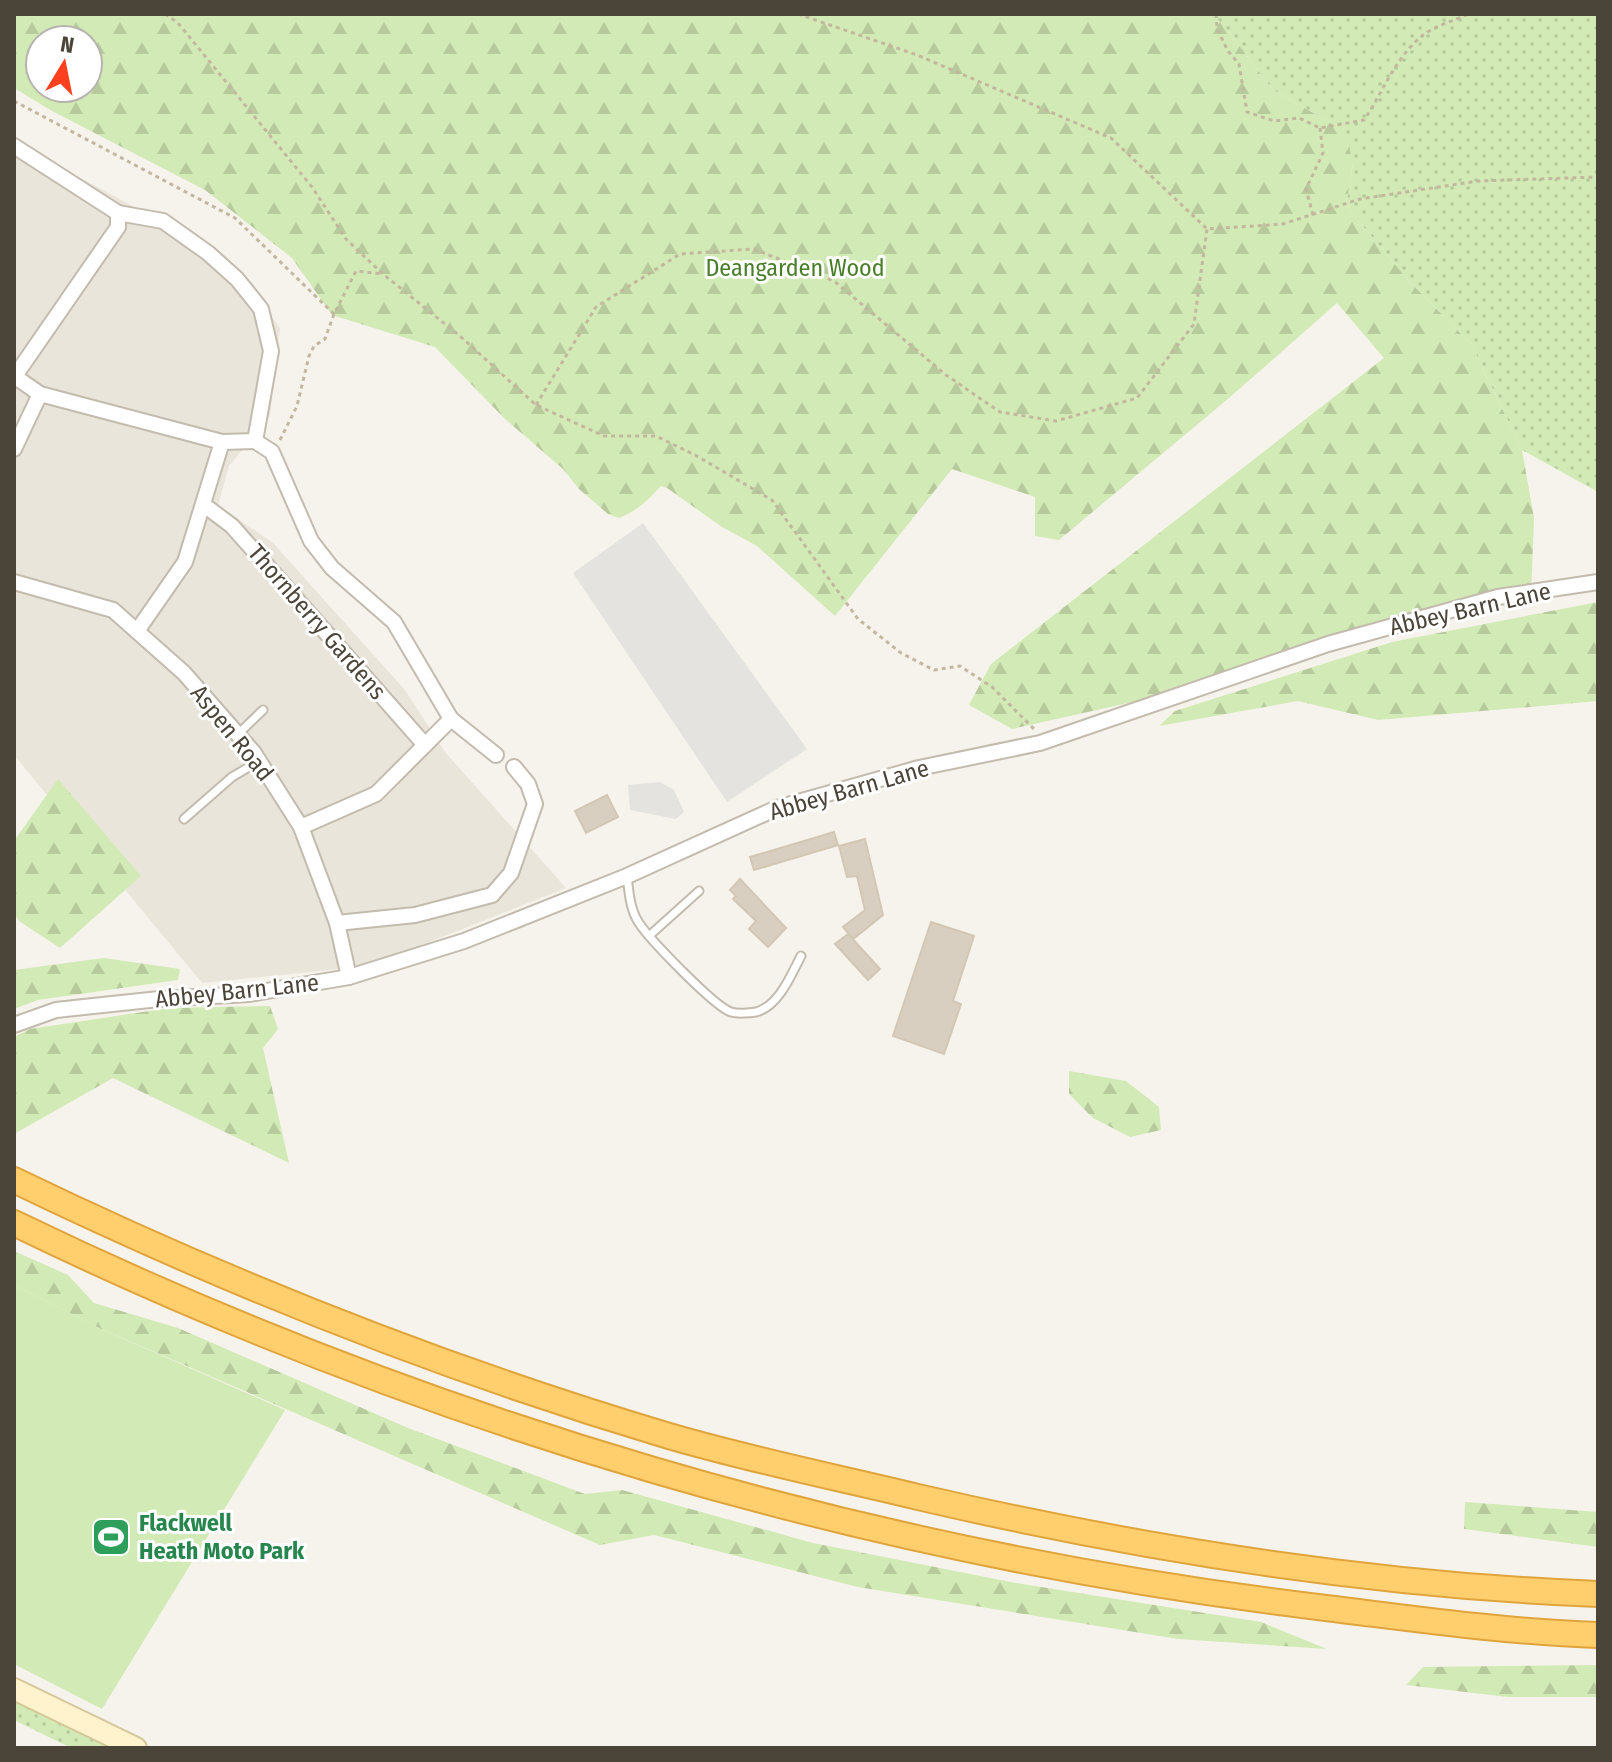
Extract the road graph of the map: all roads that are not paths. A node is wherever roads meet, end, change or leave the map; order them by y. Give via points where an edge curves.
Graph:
1 (14, 146) edge
2 (118, 213) junction
3 (14, 376) edge
4 (40, 394) junction
5 (255, 441) junction
6 (222, 442) junction
7 (14, 449) edge
8 (204, 505) junction
9 (14, 582) edge
10 (1598, 582) edge
11 (137, 631) junction
12 (263, 710) dead end
13 (451, 719) junction
14 (237, 735) junction
15 (425, 745) junction
16 (496, 755) dead end
17 (259, 761) junction
18 (514, 767) dead end
19 (184, 819) dead end
20 (301, 827) junction
21 (627, 876) junction
22 (699, 891) dead end
23 (337, 923) junction
24 (650, 935) junction
25 (801, 956) dead end
26 (349, 977) junction
27 (14, 1025) edge
28 (14, 1180) edge
29 (14, 1223) edge
30 (1598, 1594) edge
31 (1598, 1635) edge
32 (14, 1689) edge
33 (136, 1748) edge

1 - 2 street
2 - 3 street via 118,227
2 - 5 street via 163,221 237,279 261,309 271,351
3 - 4 street
4 - 6 street
4 - 7 street
5 - 6 street
5 - 13 street via 272,452 311,541 332,568 394,622
6 - 8 street
8 - 11 street via 185,562
8 - 15 street, Thornberry Gardens via 232,526
9 - 11 street, Aspen Road via 113,610
10 - 21 street, Abbey Barn Lane via 1498,597 1328,644 1040,743 919,768 777,808
11 - 14 street, Aspen Road via 184,673
12 - 14 lane
13 - 15 street
13 - 16 street
14 - 17 street, Aspen Road
15 - 20 street via 376,794
17 - 19 lane
17 - 20 street, Aspen Road
18 - 23 street via 535,804 511,873 492,895 415,915
20 - 23 street, Aspen Road
21 - 24 lane via 631,906
21 - 26 street, Abbey Barn Lane via 464,941
22 - 24 lane
23 - 26 street, Aspen Road
24 - 25 lane via 711,1000 732,1013 757,1012 771,1002
26 - 27 street, Abbey Barn Lane via 249,994 56,1010
28 - 30 highway via 271,1296 463,1368 671,1437 1133,1542 1410,1582
29 - 31 highway via 279,1342 458,1408 657,1472 960,1549 1203,1594 1532,1633
32 - 33 street

